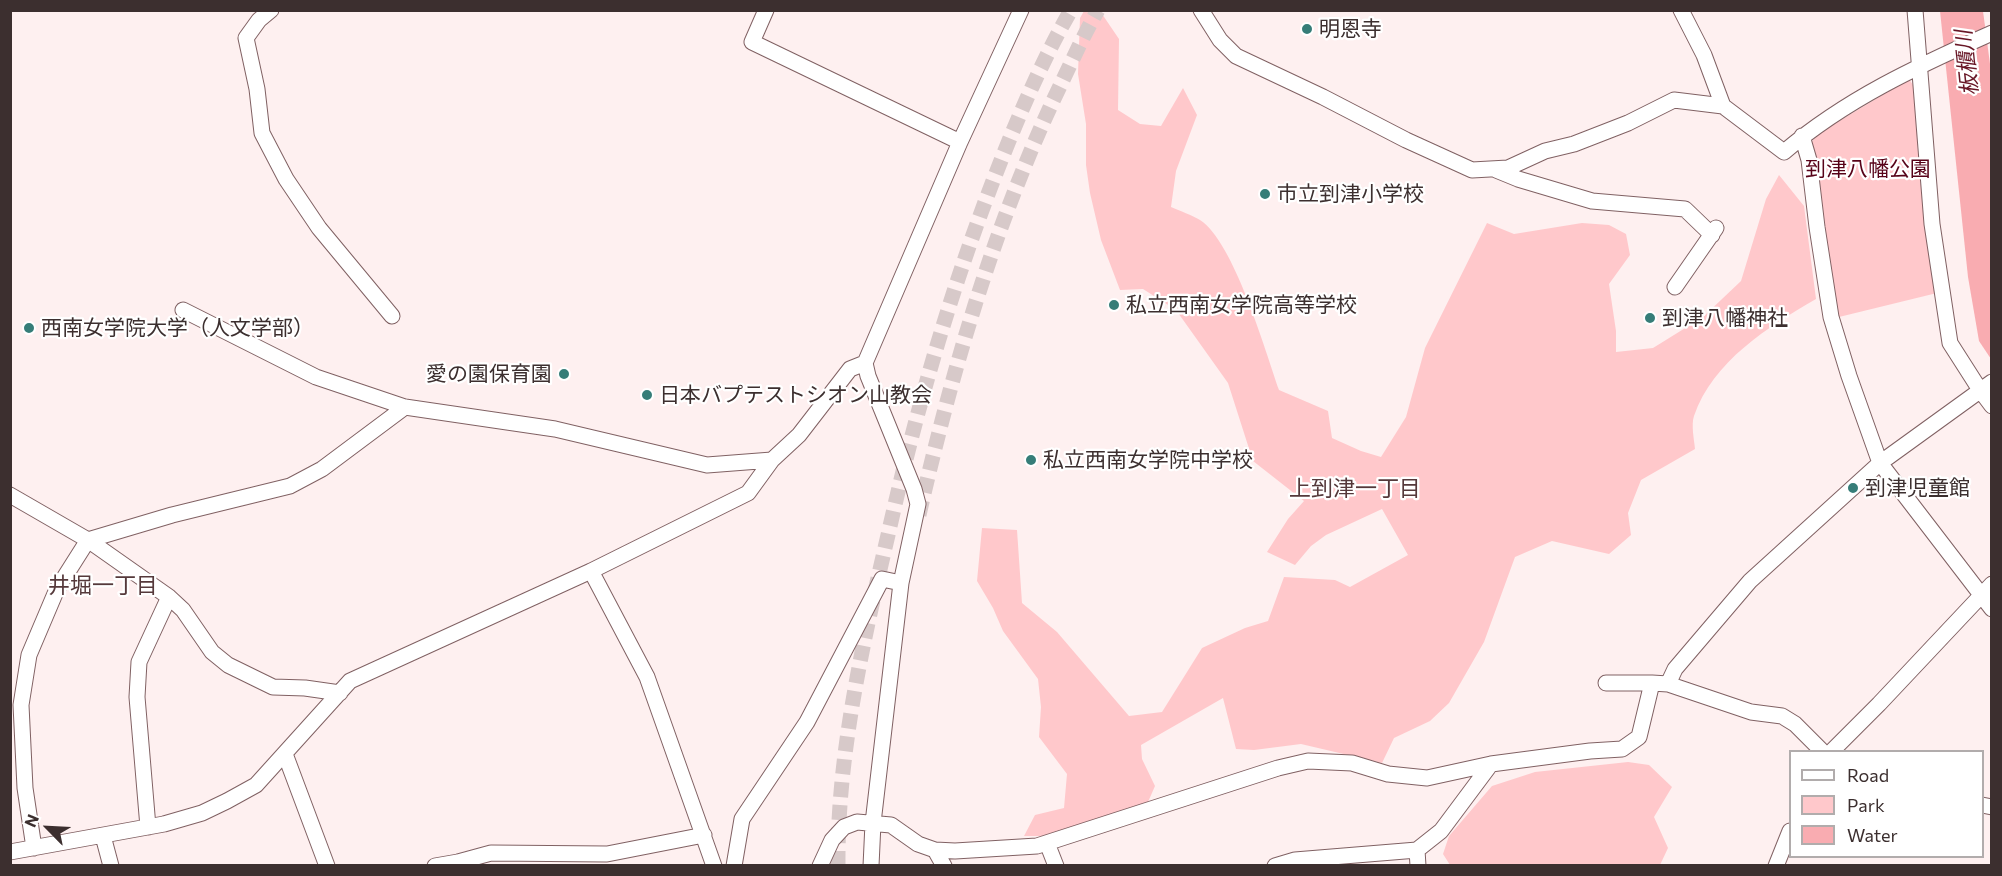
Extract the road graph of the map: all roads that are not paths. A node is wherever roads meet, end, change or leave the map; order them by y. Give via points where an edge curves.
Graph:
1 (271, 10) edge
2 (766, 10) edge
3 (1021, 10) edge
4 (1201, 10) edge
5 (1680, 10) edge
6 (1915, 10) edge
7 (1992, 33) edge
8 (1924, 63) junction
9 (1723, 106) junction
10 (1802, 136) junction
11 (960, 142) junction
12 (1494, 169) junction
13 (1675, 287) dead end
14 (183, 310) dead end
15 (392, 316) dead end
16 (865, 363) junction
17 (1986, 386) edge
18 (1992, 405) edge
19 (405, 407) junction
20 (772, 460) junction
21 (1880, 462) junction
22 (10, 495) edge
23 (88, 540) junction
24 (591, 570) junction
25 (900, 583) junction
26 (1992, 584) edge
27 (1980, 596) junction
28 (169, 597) junction
29 (1992, 609) edge
30 (1606, 683) dead end
31 (1652, 683) junction
32 (1668, 684) junction
33 (340, 693) junction
34 (1821, 750) edge
35 (1833, 750) edge
36 (285, 754) junction
37 (1491, 764) junction
38 (873, 823) junction
39 (148, 827) junction
40 (704, 835) junction
41 (103, 836) junction
42 (1789, 836) edge
43 (1047, 843) junction
44 (34, 848) junction
45 (935, 850) junction
46 (10, 852) edge
47 (1418, 858) edge
48 (111, 866) edge
49 (327, 866) edge
50 (435, 866) edge
51 (714, 866) edge
52 (734, 866) edge
53 (819, 866) edge
54 (871, 866) edge
55 (944, 866) edge
56 (1056, 866) edge
57 (1275, 866) edge
58 (1776, 866) edge

1 - 15 street via 246,38 262,133 286,179 319,228
2 - 11 street via 752,42
3 - 11 street
4 - 12 street via 1236,57 1472,170
5 - 9 street via 1704,55
6 - 8 street
7 - 8 street
8 - 10 street via 1827,117
8 - 17 street via 1932,224 1950,343
9 - 10 street via 1785,152
9 - 12 street via 1674,100 1574,144 1545,151 1508,168
10 - 21 street via 1809,159 1831,317
11 - 16 street
12 - 13 street via 1593,201 1685,208 1714,231
14 - 19 street via 316,377
16 - 20 street via 850,369 799,435
16 - 25 street via 918,504
17 - 18 street
17 - 21 street
19 - 20 street via 555,429 707,465
19 - 23 street via 322,470 290,486
20 - 24 street via 748,493
21 - 27 street
21 - 32 street via 1750,581 1675,669
22 - 23 street
23 - 28 street
23 - 44 street via 57,589 29,655 21,705 25,788
24 - 33 street via 350,681
24 - 40 street via 647,677
25 - 38 street
25 - 52 street via 882,579 807,722 742,819
26 - 27 street
27 - 29 street
27 - 35 street
28 - 33 street via 183,610 212,652 228,666 273,687
28 - 39 street via 139,662 137,697
30 - 31 street
31 - 32 street
31 - 37 street via 1640,737 1622,749
32 - 34 street via 1751,712 1782,716 1796,724
33 - 36 street
36 - 39 street via 256,784 227,801 202,813
36 - 49 street
37 - 43 street via 1427,778 1389,774 1352,763 1308,761
37 - 47 street
38 - 45 street via 891,825 918,844
38 - 53 street via 857,822 844,827 832,840
38 - 54 street
39 - 41 street
40 - 50 street via 607,854 491,853
40 - 51 street
41 - 44 street
41 - 48 street
42 - 58 street
43 - 45 street
43 - 56 street
44 - 46 street
45 - 55 street
47 - 57 street via 1294,860

